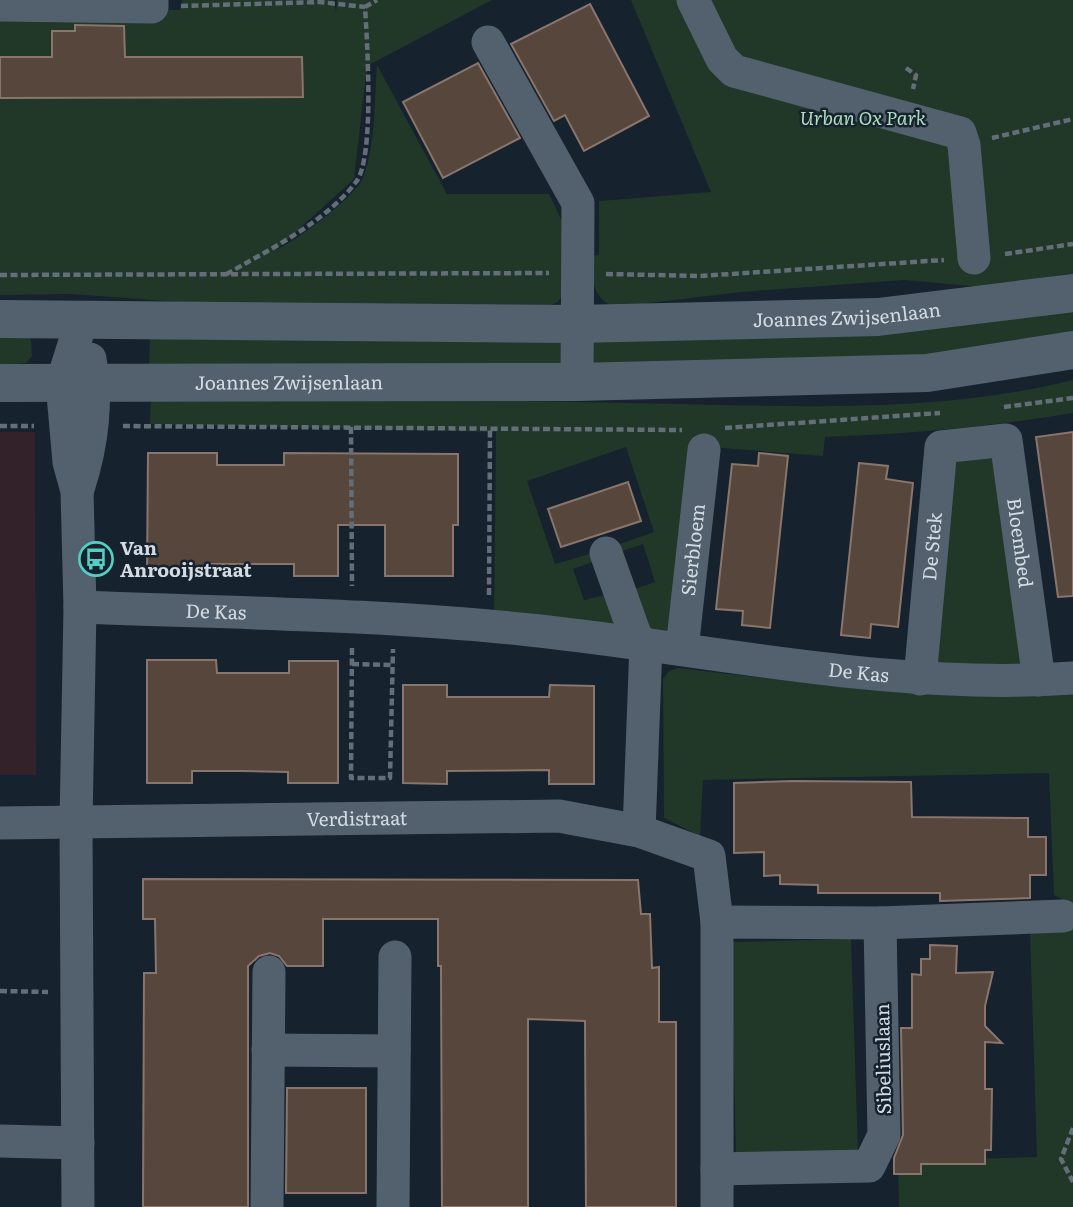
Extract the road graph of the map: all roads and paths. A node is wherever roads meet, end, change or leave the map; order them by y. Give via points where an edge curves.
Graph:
1 (377, 0) edge
2 (693, 0) edge
3 (336, 1) edge
4 (71, 4) edge
5 (152, 4) edge
6 (0, 5) edge
7 (365, 7) junction
8 (488, 42) dead end
9 (1073, 119) edge
10 (964, 145) junction
11 (1073, 244) edge
12 (974, 258) junction
13 (577, 273) junction
14 (0, 275) edge
15 (225, 276) junction
16 (1073, 293) edge
17 (0, 319) edge
18 (82, 319) junction
19 (576, 324) junction
20 (1073, 350) edge
21 (577, 382) junction
22 (0, 383) edge
23 (78, 383) junction
24 (1073, 398) edge
25 (999, 407) dead end
26 (947, 412) dead end
27 (93, 426) junction
28 (351, 427) junction
29 (490, 428) junction
30 (705, 436) junction
31 (973, 444) joint
32 (77, 491) junction
33 (606, 553) dead end
34 (80, 607) junction
35 (352, 618) junction
36 (394, 620) junction
37 (488, 627) junction
38 (642, 644) junction
39 (682, 649) junction
40 (352, 663) junction
41 (393, 665) junction
42 (1073, 678) edge
43 (920, 679) junction
44 (1039, 680) junction
45 (0, 823) edge
46 (76, 823) junction
47 (639, 831) junction
48 (1063, 916) dead end
49 (717, 922) junction
50 (880, 923) junction
51 (395, 957) dead end
52 (269, 972) dead end
53 (0, 991) edge
54 (77, 992) junction
55 (268, 1050) junction
56 (394, 1051) junction
57 (1073, 1128) edge
58 (0, 1141) edge
59 (78, 1143) junction
60 (717, 1169) junction
61 (1073, 1182) edge
62 (78, 1207) edge
63 (267, 1207) edge
64 (393, 1207) edge
65 (717, 1207) edge

1 - 7 path
2 - 10 street via 722,59 734,71 953,129 960,133
3 - 5 path
3 - 7 path
4 - 5 street
4 - 6 street
7 - 15 path via 370,77 364,157 357,181 310,226
8 - 13 street via 578,203
9 - 10 path
10 - 12 street
11 - 12 path
12 - 13 path via 700,276
13 - 15 path
13 - 19 street
14 - 15 path
16 - 19 street, Joannes Zwijsenlaan via 878,317
17 - 18 street, Joannes Zwijsenlaan
18 - 19 street, Joannes Zwijsenlaan
18 - 23 street
19 - 21 street
20 - 21 street, Joannes Zwijsenlaan via 927,373
21 - 23 street, Joannes Zwijsenlaan
22 - 23 street, Joannes Zwijsenlaan
23 - 27 street
23 - 32 street via 69,462
24 - 25 path
26 - 30 path
27 - 28 path
27 - 32 street
28 - 29 path
28 - 35 path
29 - 30 path
29 - 37 path
30 - 39 street, Sierbloem
31 - 43 street, De Stek via 941,447
31 - 44 street, Bloembed via 1006,440
32 - 34 street
33 - 38 street
34 - 35 street, De Kas
34 - 46 street
35 - 36 street, De Kas
35 - 40 path
36 - 37 street, De Kas
36 - 41 path
37 - 38 street, De Kas
38 - 39 street, De Kas
38 - 47 street
39 - 43 street, De Kas
40 - 41 path
40 - 41 path via 351,778 390,778
42 - 44 street, De Kas
43 - 44 street, De Kas
45 - 46 street, Verdistraat
46 - 47 street, Verdistraat via 559,817
46 - 54 street
47 - 49 street, Verdistraat via 709,856
48 - 50 street
49 - 50 street
49 - 60 street
50 - 60 street, Sibeliuslaan via 884,1135 869,1166
51 - 56 street
52 - 55 street
53 - 54 path
54 - 59 street
55 - 56 street
55 - 63 street
56 - 64 street
57 - 61 path via 1061,1159
58 - 59 street
59 - 62 street
60 - 65 street

